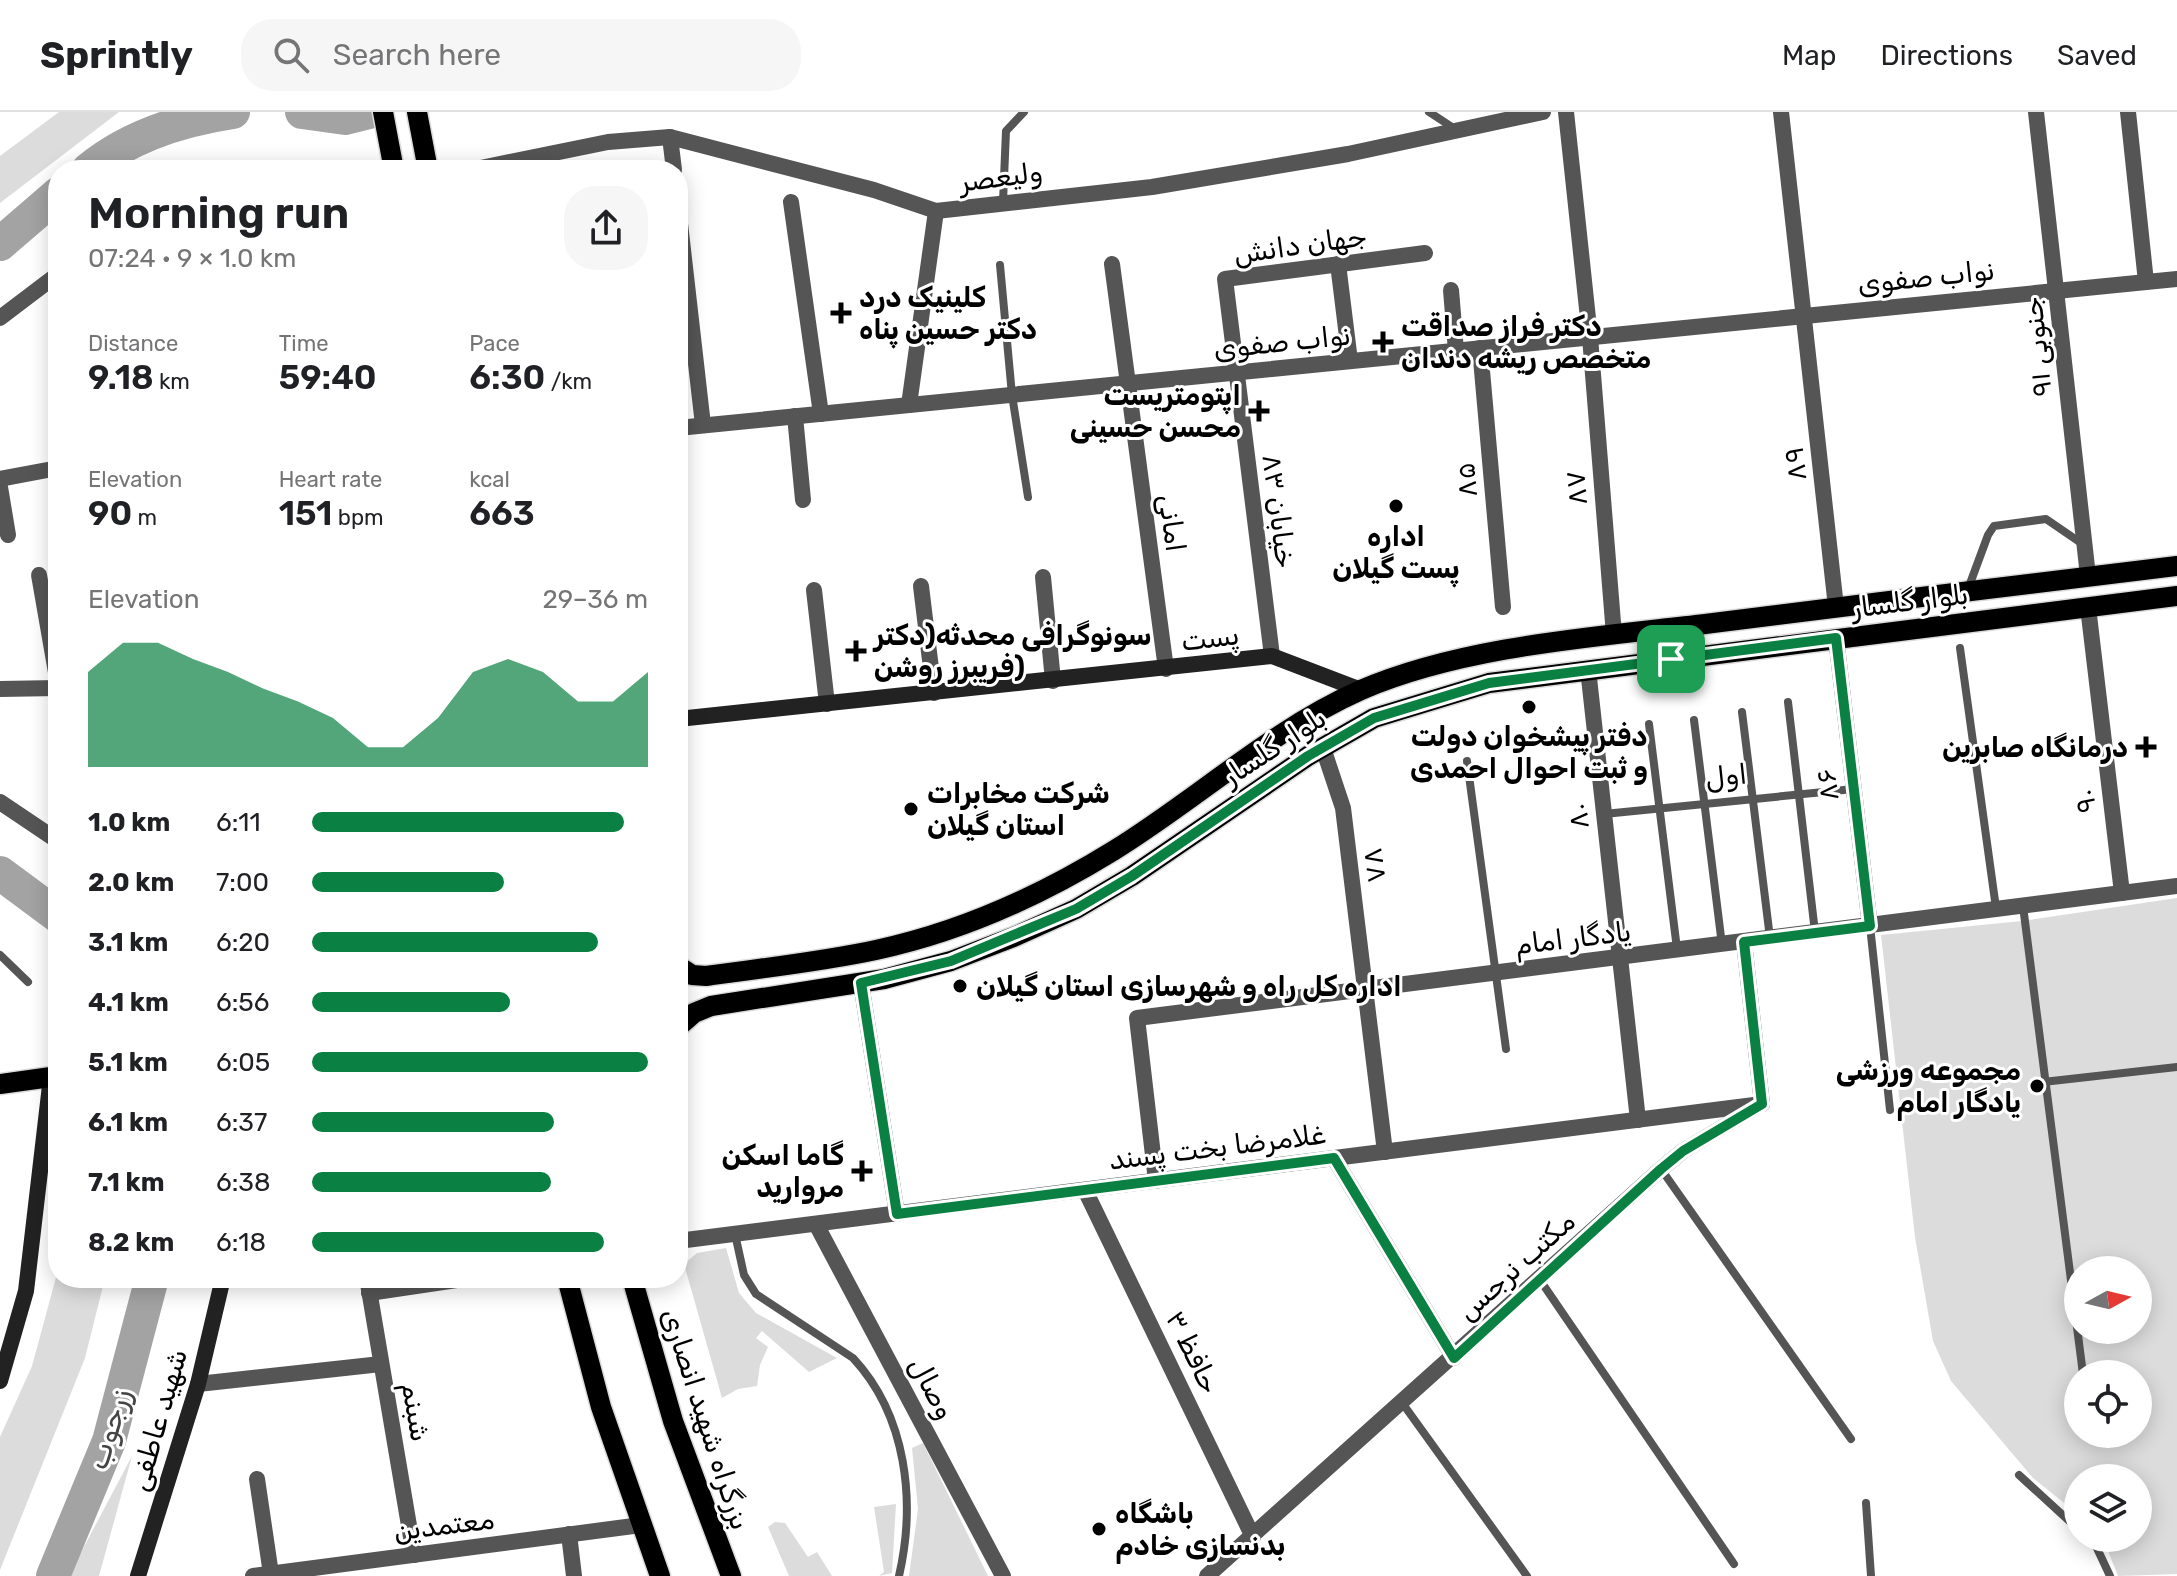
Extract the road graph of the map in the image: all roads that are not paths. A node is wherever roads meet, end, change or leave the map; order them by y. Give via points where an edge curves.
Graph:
1 (383, 112) edge
2 (417, 112) edge
3 (1024, 112) edge
4 (1429, 112) edge
5 (1543, 112) edge
6 (1566, 112) edge
7 (1781, 112) edge
8 (2036, 112) edge
9 (2128, 112) edge
10 (1455, 129) junction
11 (670, 137) junction
12 (392, 160) edge
13 (426, 160) edge
14 (520, 160) edge
15 (673, 160) edge
16 (791, 202) dead end
17 (1003, 202) junction
18 (936, 211) junction
19 (1425, 253) dead end
20 (1112, 264) dead end
21 (1338, 264) junction
22 (1000, 265) dead end
23 (2177, 279) edge
24 (48, 282) edge
25 (2146, 282) junction
26 (1451, 290) dead end
27 (2058, 290) junction
28 (688, 294) edge
29 (1806, 315) junction
30 (0, 318) edge
31 (1590, 337) junction
32 (1480, 348) junction
33 (1456, 351) junction
34 (1350, 361) junction
35 (1235, 372) junction
36 (1126, 383) junction
37 (1012, 395) junction
38 (909, 405) junction
39 (821, 414) junction
40 (795, 416) junction
41 (703, 425) junction
42 (688, 427) edge
43 (48, 470) edge
44 (0, 479) edge
45 (0, 487) edge
46 (1028, 497) dead end
47 (803, 500) dead end
48 (8, 535) dead end
49 (2084, 545) junction
50 (2177, 566) edge
51 (39, 575) dead end
52 (2088, 576) junction
53 (1043, 577) dead end
54 (921, 586) dead end
55 (814, 590) dead end
56 (1967, 591) junction
57 (2177, 596) edge
58 (1503, 607) dead end
59 (1836, 607) junction
60 (2088, 607) junction
61 (48, 628) edge
62 (1614, 635) junction
63 (1836, 638) junction
64 (1960, 648) dead end
65 (1272, 656) junction
66 (1166, 669) junction
67 (1588, 669) junction
68 (1053, 681) junction
69 (48, 687) edge
70 (0, 689) edge
71 (1361, 690) junction
72 (934, 693) junction
73 (1788, 702) dead end
74 (827, 704) junction
75 (1742, 712) dead end
76 (688, 718) edge
77 (1694, 720) dead end
78 (1649, 724) dead end
79 (1323, 748) junction
80 (1467, 761) dead end
81 (1854, 789) junction
82 (1799, 795) junction
83 (1752, 799) junction
84 (0, 802) edge
85 (1704, 804) junction
86 (1660, 809) junction
87 (1604, 814) junction
88 (48, 834) edge
89 (2177, 886) edge
90 (2122, 893) junction
91 (2023, 906) junction
92 (1997, 909) junction
93 (1870, 926) junction
94 (1815, 933) junction
95 (1770, 939) junction
96 (1744, 942) junction
97 (1722, 945) junction
98 (1677, 951) junction
99 (0, 955) edge
100 (1620, 958) junction
101 (688, 972) edge
102 (1496, 974) junction
103 (28, 982) dead end
104 (861, 983) junction
105 (1367, 991) junction
106 (688, 1018) edge
107 (1506, 1049) dead end
108 (2177, 1067) edge
109 (48, 1077) edge
110 (2043, 1082) junction
111 (0, 1084) edge
112 (1762, 1104) junction
113 (1890, 1110) dead end
114 (1676, 1115) junction
115 (1638, 1120) junction
116 (48, 1128) edge
117 (1683, 1151) junction
118 (1385, 1152) junction
119 (1334, 1158) junction
120 (1661, 1169) junction
121 (1156, 1181) junction
122 (1085, 1190) junction
123 (897, 1214) junction
124 (816, 1224) junction
125 (735, 1234) junction
126 (688, 1240) edge
127 (1540, 1280) junction
128 (221, 1288) edge
129 (368, 1288) edge
130 (570, 1288) edge
131 (635, 1288) edge
132 (1454, 1358) junction
133 (2081, 1360) edge
134 (381, 1364) junction
135 (0, 1381) edge
136 (198, 1384) junction
137 (1403, 1404) junction
138 (1851, 1439) dead end
139 (2019, 1475) dead end
140 (257, 1479) dead end
141 (1866, 1503) dead end
142 (2064, 1516) edge
143 (641, 1525) junction
144 (569, 1534) junction
145 (1253, 1537) junction
146 (2099, 1552) edge
147 (414, 1555) junction
148 (1734, 1564) dead end
149 (378, 1568) edge
150 (271, 1574) junction
151 (138, 1576) edge
152 (253, 1576) edge
153 (574, 1576) edge
154 (660, 1576) edge
155 (731, 1576) edge
156 (899, 1576) edge
157 (1003, 1576) edge
158 (1207, 1576) edge
159 (1527, 1576) edge
160 (1871, 1576) edge
161 (2110, 1576) edge

1 - 12 main road
2 - 13 main road
3 - 17 lane via 1006,131
4 - 10 lane
5 - 10 street, ولیعصر
6 - 31 street
7 - 29 street, ۸۹
8 - 27 street, ۹۱ جنوبی
9 - 25 street
10 - 17 street, ولیعصر via 1348,154 1152,187
11 - 14 street, ولیعصر via 608,142
11 - 15 street
11 - 18 street, ولیعصر
16 - 39 street
17 - 18 street, ولیعصر
18 - 38 street
19 - 21 street, جهان دانش
20 - 36 street, امانی
21 - 34 street
21 - 35 street, جهان دانش via 1225,279
22 - 37 lane
23 - 25 street, نواب صفوی
24 - 30 street
25 - 27 street, نواب صفوی
26 - 33 street
27 - 29 street, نواب صفوی
27 - 49 street, ۹۱ جنوبی
28 - 41 street
29 - 31 street, نواب صفوی
29 - 59 street, ۸۹
31 - 32 street, نواب صفوی
31 - 62 street, ۸۷
32 - 33 street, نواب صفوی
32 - 58 street, ۸۵
33 - 34 street, نواب صفوی
34 - 35 street, نواب صفوی
35 - 36 street, نواب صفوی
35 - 65 street, خیابان ۸۳
36 - 37 street, نواب صفوی
36 - 66 street, امانی
37 - 38 street, نواب صفوی
37 - 46 lane
38 - 39 street, نواب صفوی
39 - 40 street, نواب صفوی
40 - 41 street, نواب صفوی
40 - 47 street
41 - 42 street, نواب صفوی
43 - 44 street
45 - 48 street
49 - 52 street, ۹۱ جنوبی
49 - 56 lane via 2046,519 1994,526
50 - 52 main road, بلوار گلسار
51 - 61 street
52 - 56 main road, بلوار گلسار
53 - 68 street
54 - 72 street
55 - 74 street
56 - 59 main road, بلوار گلسار
57 - 60 main road, بلوار گلسار
59 - 62 main road, بلوار گلسار
60 - 63 main road, بلوار گلسار
60 - 90 street, ۹۰
62 - 71 main road, بلوار گلسار via 1499,652
63 - 67 main road, بلوار گلسار
63 - 81 street, ۸۶
64 - 92 lane
65 - 66 street, پست
65 - 71 street, پست
66 - 68 street, پست
67 - 79 main road, بلوار گلسار via 1475,687 1374,718
67 - 87 street, ۸۰
68 - 72 street, پست
69 - 70 street
71 - 101 main road, بلوار گلسار via 1291,730 1116,850 1005,908 877,949 706,976
72 - 74 street, پست
73 - 82 lane
74 - 76 street, پست
75 - 83 lane
77 - 85 lane
78 - 86 lane
79 - 104 main road, بلوار گلسار via 1076,909 951,961
79 - 105 street, ۷۸ via 1343,808
80 - 102 lane
81 - 82 lane, اول
81 - 93 street, ۸۶
82 - 83 lane, اول
82 - 94 lane
83 - 85 lane, اول
83 - 95 lane
84 - 88 street
85 - 86 lane, اول
85 - 97 lane
86 - 87 lane, اول
86 - 98 lane
87 - 100 street, ۸۰
89 - 90 street, یادگار امام
90 - 91 street, یادگار امام
91 - 92 street, یادگار امام
91 - 110 lane
92 - 93 street, یادگار امام
93 - 94 street, یادگار امام
93 - 113 lane
94 - 95 street, یادگار امام
95 - 96 street, یادگار امام
96 - 97 street, یادگار امام
96 - 112 street
97 - 98 street, یادگار امام
98 - 100 street, یادگار امام
99 - 103 lane
100 - 102 street, یادگار امام
100 - 115 street, ۸۰
102 - 105 street, یادگار امام
102 - 107 lane
104 - 106 main road, بلوار گلسار via 711,1006
104 - 123 street
105 - 118 street
105 - 121 street, یادگار امام via 1137,1018
108 - 110 lane
109 - 111 main road
110 - 133 lane
112 - 114 street, غلامرضا بخت پسند
112 - 117 street, مکتب نرجس
114 - 115 street, غلامرضا بخت پسند
114 - 117 street via 1688,1131
115 - 118 street, غلامرضا بخت پسند
116 - 135 street via 26,1291
117 - 120 street, مکتب نرجس
118 - 119 street, غلامرضا بخت پسند
119 - 121 street, غلامرضا بخت پسند
119 - 132 street
120 - 127 street, مکتب نرجس
120 - 138 lane
121 - 122 street, غلامرضا بخت پسند
122 - 123 street, غلامرضا بخت پسند
122 - 145 street, حافظ ۳
123 - 124 street, غلامرضا بخت پسند
124 - 125 street, غلامرضا بخت پسند
124 - 157 street, وصال
125 - 126 street, غلامرضا بخت پسند
125 - 156 lane via 744,1275 756,1294 853,1358 866,1372 898,1438 907,1509
127 - 132 street, مکتب نرجس
127 - 148 lane
128 - 136 street, شهید عاطفی
129 - 134 street, شبنم
130 - 143 main road via 601,1407
131 - 155 main road, بزرگراه شهید انصاری via 673,1421
132 - 137 street, مکتب نرجس
134 - 136 street
134 - 147 street, شبنم
136 - 151 street, شهید عاطفی
137 - 145 street, مکتب نرجس
137 - 159 lane
139 - 142 lane
140 - 150 street
141 - 160 lane
143 - 144 street, معتمدین
143 - 154 main road
144 - 147 street, معتمدین
144 - 153 street
145 - 158 street, مکتب نرجس
146 - 161 lane
147 - 149 street, معتمدین
149 - 150 street, معتمدین
150 - 152 street, معتمدین

